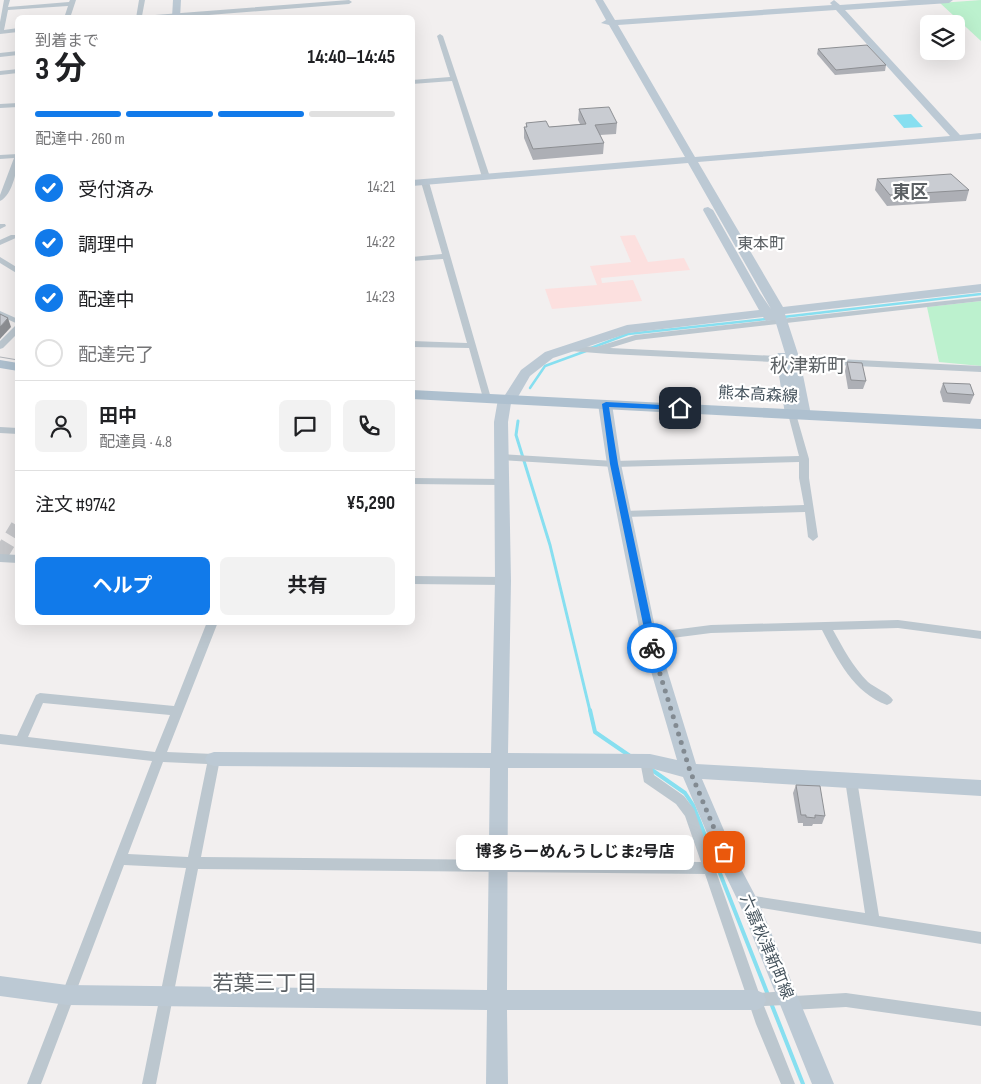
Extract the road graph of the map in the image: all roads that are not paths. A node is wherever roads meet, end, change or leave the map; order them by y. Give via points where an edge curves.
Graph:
1 (142, 0) edge
2 (178, 0) edge
3 (592, 0) edge
4 (599, 0) edge
5 (831, 0) edge
6 (943, 0) edge
7 (949, 0) edge
8 (72, 2) edge
9 (349, 2) dead end
10 (293, 3) edge
11 (4, 4) edge
12 (838, 8) junction
13 (68, 15) edge
14 (140, 15) edge
15 (176, 15) edge
16 (185, 15) edge
17 (608, 23) junction
18 (15, 30) edge
19 (1, 32) edge
20 (440, 36) dead end
21 (15, 53) edge
22 (0, 55) edge
23 (15, 71) edge
24 (0, 73) edge
25 (454, 79) junction
26 (415, 82) edge
27 (15, 105) edge
28 (0, 106) edge
29 (981, 136) edge
30 (958, 138) junction
31 (0, 157) edge
32 (15, 157) edge
33 (686, 160) junction
34 (15, 165) edge
35 (486, 177) junction
36 (425, 182) junction
37 (415, 183) edge
38 (0, 199) edge
39 (14, 237) dead end
40 (0, 243) edge
41 (446, 256) junction
42 (0, 259) edge
43 (415, 259) edge
44 (15, 270) edge
45 (981, 288) edge
46 (981, 299) edge
47 (0, 313) edge
48 (775, 316) junction
49 (15, 320) edge
50 (15, 331) edge
51 (415, 344) edge
52 (0, 346) edge
53 (472, 346) junction
54 (574, 348) junction
55 (596, 350) junction
56 (0, 355) edge
57 (15, 357) edge
58 (788, 359) junction
59 (0, 364) edge
60 (15, 366) edge
61 (981, 369) edge
62 (415, 394) edge
63 (487, 398) junction
64 (508, 399) junction
65 (606, 404) junction
66 (798, 414) junction
67 (981, 424) edge
68 (0, 430) edge
69 (15, 431) edge
70 (501, 457) junction
71 (804, 459) junction
72 (614, 464) junction
73 (415, 481) edge
74 (501, 482) junction
75 (809, 508) junction
76 (624, 514) junction
77 (813, 537) dead end
78 (0, 558) edge
79 (15, 559) edge
80 (415, 580) edge
81 (504, 581) junction
82 (212, 625) edge
83 (826, 627) junction
84 (981, 635) edge
85 (649, 637) junction
86 (887, 700) dead end
87 (177, 711) junction
88 (0, 739) edge
89 (20, 741) junction
90 (159, 756) junction
91 (214, 759) junction
92 (500, 761) junction
93 (646, 761) junction
94 (690, 771) junction
95 (851, 780) junction
96 (981, 788) edge
97 (120, 859) junction
98 (194, 863) junction
99 (497, 865) junction
100 (710, 868) junction
101 (748, 901) junction
102 (873, 921) junction
103 (981, 938) edge
104 (0, 986) edge
105 (67, 995) junction
106 (166, 996) junction
107 (497, 1000) junction
108 (759, 1000) junction
109 (785, 1000) junction
110 (981, 1019) edge
111 (34, 1084) edge
112 (149, 1084) edge
113 (497, 1084) edge
114 (788, 1084) edge
115 (823, 1084) edge

1 - 14 street
2 - 15 street
3 - 17 street
4 - 17 street
5 - 12 street
6 - 7 street
6 - 12 street
8 - 11 street
8 - 13 street
9 - 10 street
10 - 16 street
11 - 19 street
12 - 17 street
12 - 30 street
17 - 33 street
18 - 19 street
20 - 25 street
21 - 22 street
23 - 24 street
25 - 26 street
25 - 35 street
27 - 28 street
29 - 30 street
30 - 33 street
31 - 32 street
33 - 35 street
33 - 48 street
34 - 38 street
35 - 36 street
36 - 37 street
36 - 41 street
39 - 40 street
41 - 43 street
41 - 53 street
42 - 44 street
45 - 48 street
46 - 48 street
47 - 49 street
48 - 54 street via 627,329
48 - 55 street via 635,338
48 - 58 street
50 - 52 street
51 - 53 street
53 - 63 street
54 - 55 street
54 - 64 street via 549,355 533,364
55 - 58 street
56 - 57 main road
58 - 61 street
58 - 66 street
59 - 60 main road
62 - 63 main road, 熊本高森線
63 - 64 main road, 熊本高森線
64 - 65 main road, 熊本高森線
64 - 70 street via 501,422
65 - 66 main road, 熊本高森線
65 - 72 street, 六嘉秋津新町線
66 - 67 main road, 熊本高森線
66 - 71 street
68 - 69 street
70 - 72 street
70 - 74 street
71 - 72 street
71 - 75 street
72 - 76 street, 六嘉秋津新町線
73 - 74 street
74 - 81 street
75 - 76 street
75 - 77 street
76 - 85 street, 六嘉秋津新町線
78 - 79 street
80 - 81 street
81 - 92 street
82 - 87 street
83 - 84 street via 898,624
83 - 85 street via 711,629
83 - 86 street via 852,672 874,694
85 - 94 street, 六嘉秋津新町線
87 - 89 street via 40,698
87 - 90 street
88 - 89 street
89 - 90 street
90 - 91 street
90 - 97 street
91 - 92 street
91 - 98 street
92 - 93 street
92 - 99 street
93 - 94 street
93 - 100 street via 648,778 680,800 690,813
94 - 95 street
94 - 101 street, 六嘉秋津新町線
95 - 96 street
95 - 102 street
97 - 98 street
97 - 105 street
98 - 99 street
98 - 106 street
99 - 100 street
99 - 107 street
100 - 108 street
101 - 102 street
101 - 109 street, 六嘉秋津新町線
102 - 103 street
104 - 105 street
105 - 106 street
105 - 111 street
106 - 107 street
106 - 112 street
107 - 108 street
107 - 113 street
108 - 109 street
108 - 114 street via 763,1024
109 - 110 street via 846,1000
109 - 115 street, 六嘉秋津新町線

